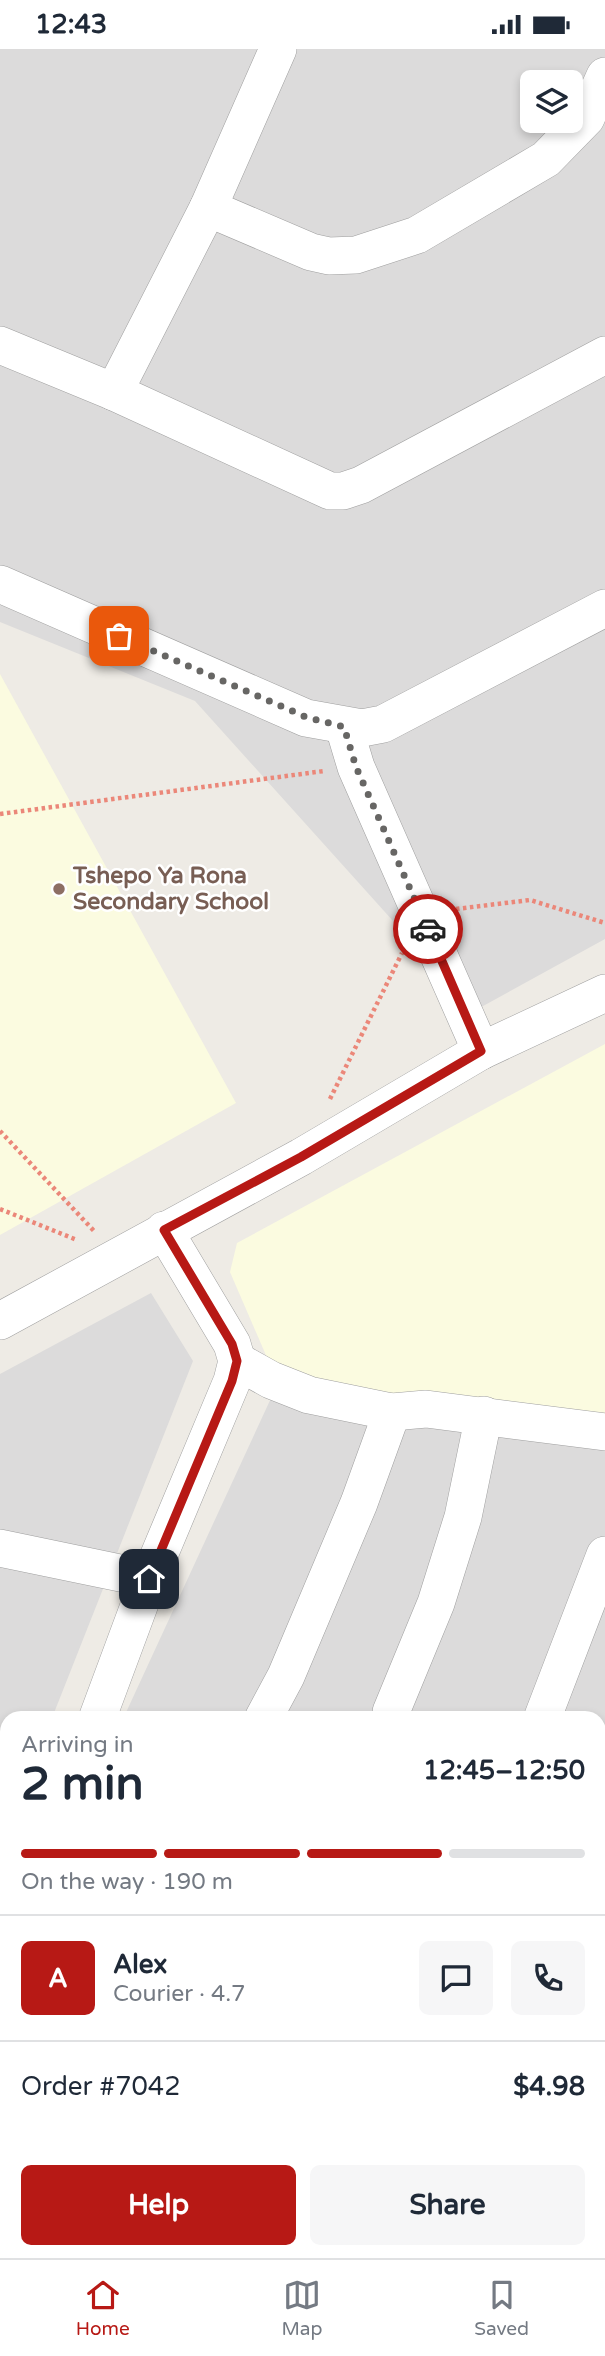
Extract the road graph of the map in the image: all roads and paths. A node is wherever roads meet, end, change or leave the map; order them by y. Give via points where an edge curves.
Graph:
1 (278, 49) edge
2 (605, 76) edge
3 (208, 208) junction
4 (0, 345) edge
5 (605, 355) edge
6 (114, 392) junction
7 (0, 584) edge
8 (605, 608) edge
9 (344, 727) junction
10 (356, 767) junction
11 (0, 814) edge
12 (421, 913) junction
13 (605, 923) edge
14 (605, 993) edge
15 (481, 1051) junction
16 (325, 1109) dead end
17 (0, 1131) edge
18 (0, 1209) edge
19 (164, 1230) junction
20 (117, 1255) junction
21 (0, 1321) edge
22 (237, 1361) junction
23 (392, 1412) junction
24 (484, 1415) junction
25 (605, 1432) edge
26 (0, 1548) edge
27 (605, 1555) edge
28 (149, 1579) junction
29 (100, 1711) edge
30 (267, 1711) edge
31 (391, 1711) edge
32 (545, 1711) edge

1 - 3 street
2 - 3 street via 586,118 546,159 417,235 356,255 329,256
3 - 6 street
4 - 6 street
5 - 6 street via 344,491 330,491
7 - 9 street via 295,713
8 - 9 street via 383,724
9 - 10 street
10 - 11 path
10 - 12 street
12 - 13 path via 530,900
12 - 15 street
12 - 16 path
14 - 15 street
15 - 19 street via 301,1157
17 - 20 path
18 - 20 path
19 - 20 street
19 - 22 street via 223,1326
20 - 21 street
22 - 23 street via 309,1395
22 - 28 street
23 - 24 street via 426,1409
23 - 30 street via 359,1503
24 - 25 street
24 - 31 street via 463,1517 440,1590
26 - 28 street
27 - 32 street
28 - 29 street

